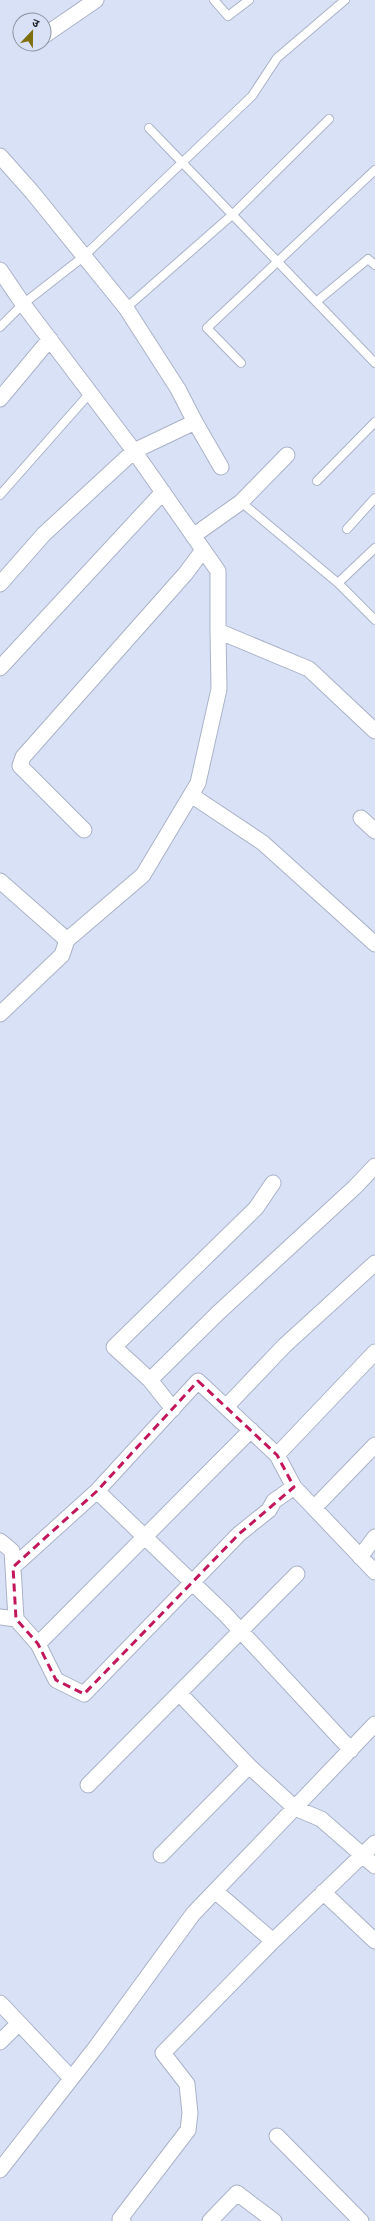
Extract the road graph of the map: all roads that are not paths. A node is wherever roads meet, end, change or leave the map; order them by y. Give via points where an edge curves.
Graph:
1 (96, 0) edge
2 (214, 0) edge
3 (249, 0) edge
4 (346, 0) edge
5 (52, 30) edge
6 (329, 119) dead end
7 (149, 128) dead end
8 (0, 156) edge
9 (182, 162) junction
10 (375, 170) edge
11 (232, 214) junction
12 (83, 257) junction
13 (278, 263) junction
14 (375, 265) edge
15 (0, 270) edge
16 (316, 302) junction
17 (23, 304) junction
18 (126, 308) junction
19 (0, 327) edge
20 (50, 339) junction
21 (241, 363) dead end
22 (375, 363) edge
23 (90, 393) junction
24 (0, 399) edge
25 (195, 422) junction
26 (375, 422) edge
27 (134, 451) junction
28 (287, 455) dead end
29 (221, 467) dead end
30 (317, 481) dead end
31 (163, 492) junction
32 (0, 495) edge
33 (375, 498) edge
34 (241, 502) junction
35 (347, 529) dead end
36 (193, 536) junction
37 (375, 548) edge
38 (203, 550) junction
39 (338, 583) junction
40 (0, 584) edge
41 (375, 620) edge
42 (218, 631) junction
43 (0, 668) edge
44 (374, 728) edge
45 (191, 795) junction
46 (361, 818) dead end
47 (84, 830) dead end
48 (375, 831) edge
49 (0, 881) edge
50 (67, 940) junction
51 (375, 944) edge
52 (0, 1014) edge
53 (375, 1166) edge
54 (272, 1184) dead end
55 (375, 1263) edge
56 (375, 1352) edge
57 (150, 1380) junction
58 (226, 1407) junction
59 (173, 1408) junction
60 (251, 1430) junction
61 (375, 1445) edge
62 (277, 1455) junction
63 (294, 1487) junction
64 (97, 1491) junction
65 (314, 1508) junction
66 (144, 1537) junction
67 (375, 1537) edge
68 (0, 1541) edge
69 (360, 1557) junction
70 (13, 1567) junction
71 (375, 1572) edge
72 (297, 1574) dead end
73 (192, 1582) junction
74 (0, 1617) edge
75 (16, 1619) junction
76 (241, 1631) junction
77 (38, 1644) junction
78 (179, 1693) junction
79 (375, 1724) edge
80 (351, 1750) junction
81 (249, 1766) junction
82 (88, 1785) dead end
83 (296, 1808) junction
84 (375, 1843) edge
85 (161, 1855) dead end
86 (363, 1857) junction
87 (375, 1866) edge
88 (215, 1891) junction
89 (323, 1892) junction
90 (273, 1941) junction
91 (375, 1941) edge
92 (0, 2002) edge
93 (19, 2023) junction
94 (0, 2042) edge
95 (71, 2078) junction
96 (276, 2136) dead end
97 (0, 2170) edge
98 (123, 2221) edge
99 (210, 2221) edge
100 (274, 2221) edge
101 (361, 2221) edge

1 - 5 street
2 - 3 lane via 228,16
4 - 9 lane via 277,58 252,96
6 - 11 lane
7 - 9 lane
8 - 12 street
9 - 11 lane
9 - 12 lane
10 - 13 lane
11 - 13 lane
11 - 18 lane
12 - 17 lane
12 - 18 street
13 - 16 lane
13 - 21 lane via 207,328
14 - 16 lane via 368,259
15 - 17 street
16 - 22 lane
17 - 19 lane
17 - 20 street
18 - 25 street via 178,389
20 - 23 street
20 - 24 street
23 - 27 street
23 - 32 lane
25 - 27 street
25 - 29 street
26 - 30 lane
27 - 31 street
27 - 40 street via 44,534
28 - 34 street
31 - 36 street
31 - 43 street
33 - 35 lane
34 - 36 street
34 - 39 lane
36 - 38 street
37 - 39 lane
38 - 42 street via 218,570
38 - 47 street via 186,573 23,757 20,766
39 - 41 lane
42 - 44 street via 309,669
42 - 45 street via 219,688 198,783
45 - 50 street via 143,875
45 - 51 street via 263,843
46 - 48 street
49 - 50 street
50 - 52 street via 62,955
53 - 57 street
54 - 57 street via 256,1208 114,1347
55 - 58 street via 284,1346
56 - 62 street
57 - 59 street
58 - 59 street via 198,1381
58 - 60 street
59 - 64 street
60 - 62 street
60 - 66 street
61 - 65 street
62 - 63 street
63 - 65 street
63 - 73 street via 274,1501 269,1510 239,1534
64 - 66 street
64 - 70 street
65 - 69 street
66 - 73 street
66 - 77 street
67 - 69 street
68 - 70 street via 12,1551
69 - 71 street
70 - 75 street
72 - 76 street
73 - 76 street
73 - 77 street via 84,1694 56,1680
74 - 75 street
75 - 77 street
76 - 78 street
76 - 80 street
78 - 81 street
78 - 82 street
79 - 80 street
80 - 83 street
81 - 83 street
81 - 85 street
83 - 86 street via 321,1819
83 - 88 street
84 - 86 street
86 - 87 street
86 - 89 street
88 - 90 street
88 - 95 street via 193,1914
89 - 90 street
89 - 91 street
90 - 98 street via 163,2053 188,2084 188,2130 120,2219
92 - 93 street
93 - 94 street
93 - 95 street
95 - 97 street
96 - 101 street
99 - 100 street via 237,2193

